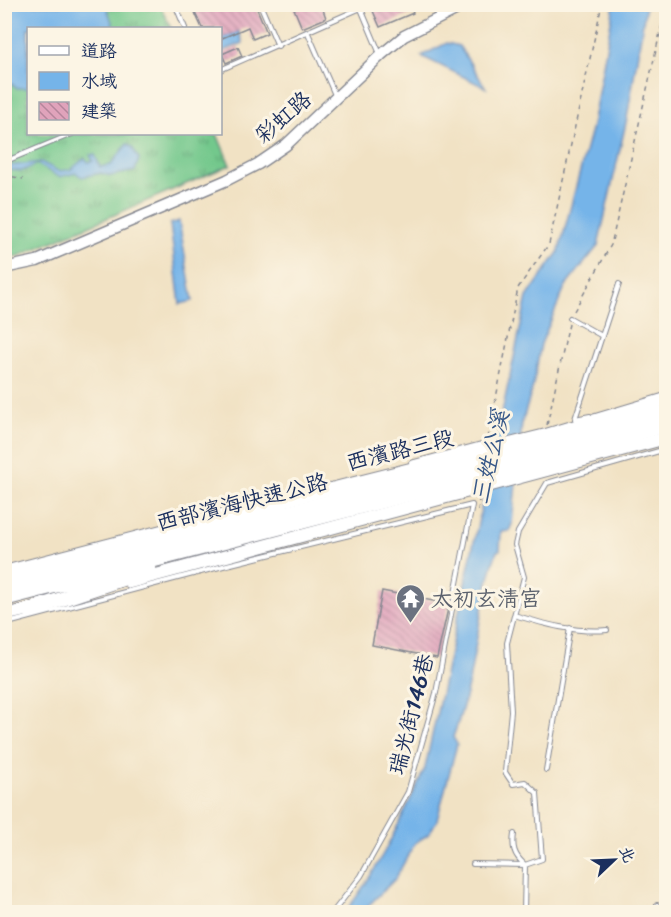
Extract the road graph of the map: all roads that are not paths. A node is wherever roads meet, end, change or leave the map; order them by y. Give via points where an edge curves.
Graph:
1 (175, 4) edge
2 (260, 4) edge
3 (370, 4) edge
4 (467, 4) edge
5 (360, 7) edge
6 (185, 27) edge
7 (308, 33) junction
8 (278, 46) junction
9 (381, 55) junction
10 (222, 69) edge
11 (336, 96) junction
12 (70, 135) edge
13 (4, 162) edge
14 (4, 239) edge
15 (4, 258) edge
16 (4, 268) edge
17 (620, 284) dead end
18 (570, 318) road end
19 (602, 336) junction
20 (666, 397) edge
21 (666, 412) edge
22 (666, 425) edge
23 (666, 438) edge
24 (666, 449) edge
25 (488, 457) junction
26 (531, 462) junction
27 (406, 482) junction
28 (217, 518) junction
29 (270, 530) junction
30 (4, 567) edge
31 (4, 574) edge
32 (4, 585) edge
33 (4, 599) edge
34 (29, 610) junction
35 (4, 615) edge
36 (514, 615) junction
37 (4, 624) edge
38 (570, 628) junction
39 (607, 630) dead end
40 (546, 770) dead end
41 (514, 834) dead end
42 (473, 864) dead end
43 (525, 865) junction
44 (657, 904) dead end
45 (333, 912) edge
46 (524, 912) edge
47 (656, 912) edge

1 - 6 lane
2 - 8 lane
3 - 5 lane
4 - 9 street, 彩虹路 via 404,36
5 - 7 lane
5 - 9 lane
7 - 8 lane
7 - 11 lane
8 - 10 lane
9 - 11 street, 彩虹路
11 - 16 street, 彩虹路 via 285,145 227,180 37,261
12 - 13 lane
14 - 15 lane
17 - 19 lane
18 - 19 lane
19 - 20 lane via 575,419
20 - 25 main road via 545,434
21 - 26 highway
22 - 26 highway
23 - 26 main road
24 - 36 lane via 547,483 518,532 515,545 524,577
25 - 26 highway
25 - 27 highway, 西部濱海快速公路
25 - 28 main road, 西濱路三段
25 - 29 highway, 西部濱海快速公路
25 - 30 lane, 西濱路三段
26 - 34 main road via 482,488
27 - 28 highway
27 - 32 highway, 西部濱海快速公路
28 - 31 main road, 西濱路三段
29 - 33 highway, 西部濱海快速公路
29 - 34 highway
34 - 35 main road
36 - 38 lane
36 - 43 lane via 507,643 511,711 506,771 513,784 525,782 537,793 542,859
37 - 45 lane, 瑞光街146巷 via 472,505 436,693 408,792 361,876
38 - 39 lane via 587,632
38 - 40 lane
41 - 43 lane via 517,858
42 - 43 lane
43 - 46 lane
44 - 47 lane

